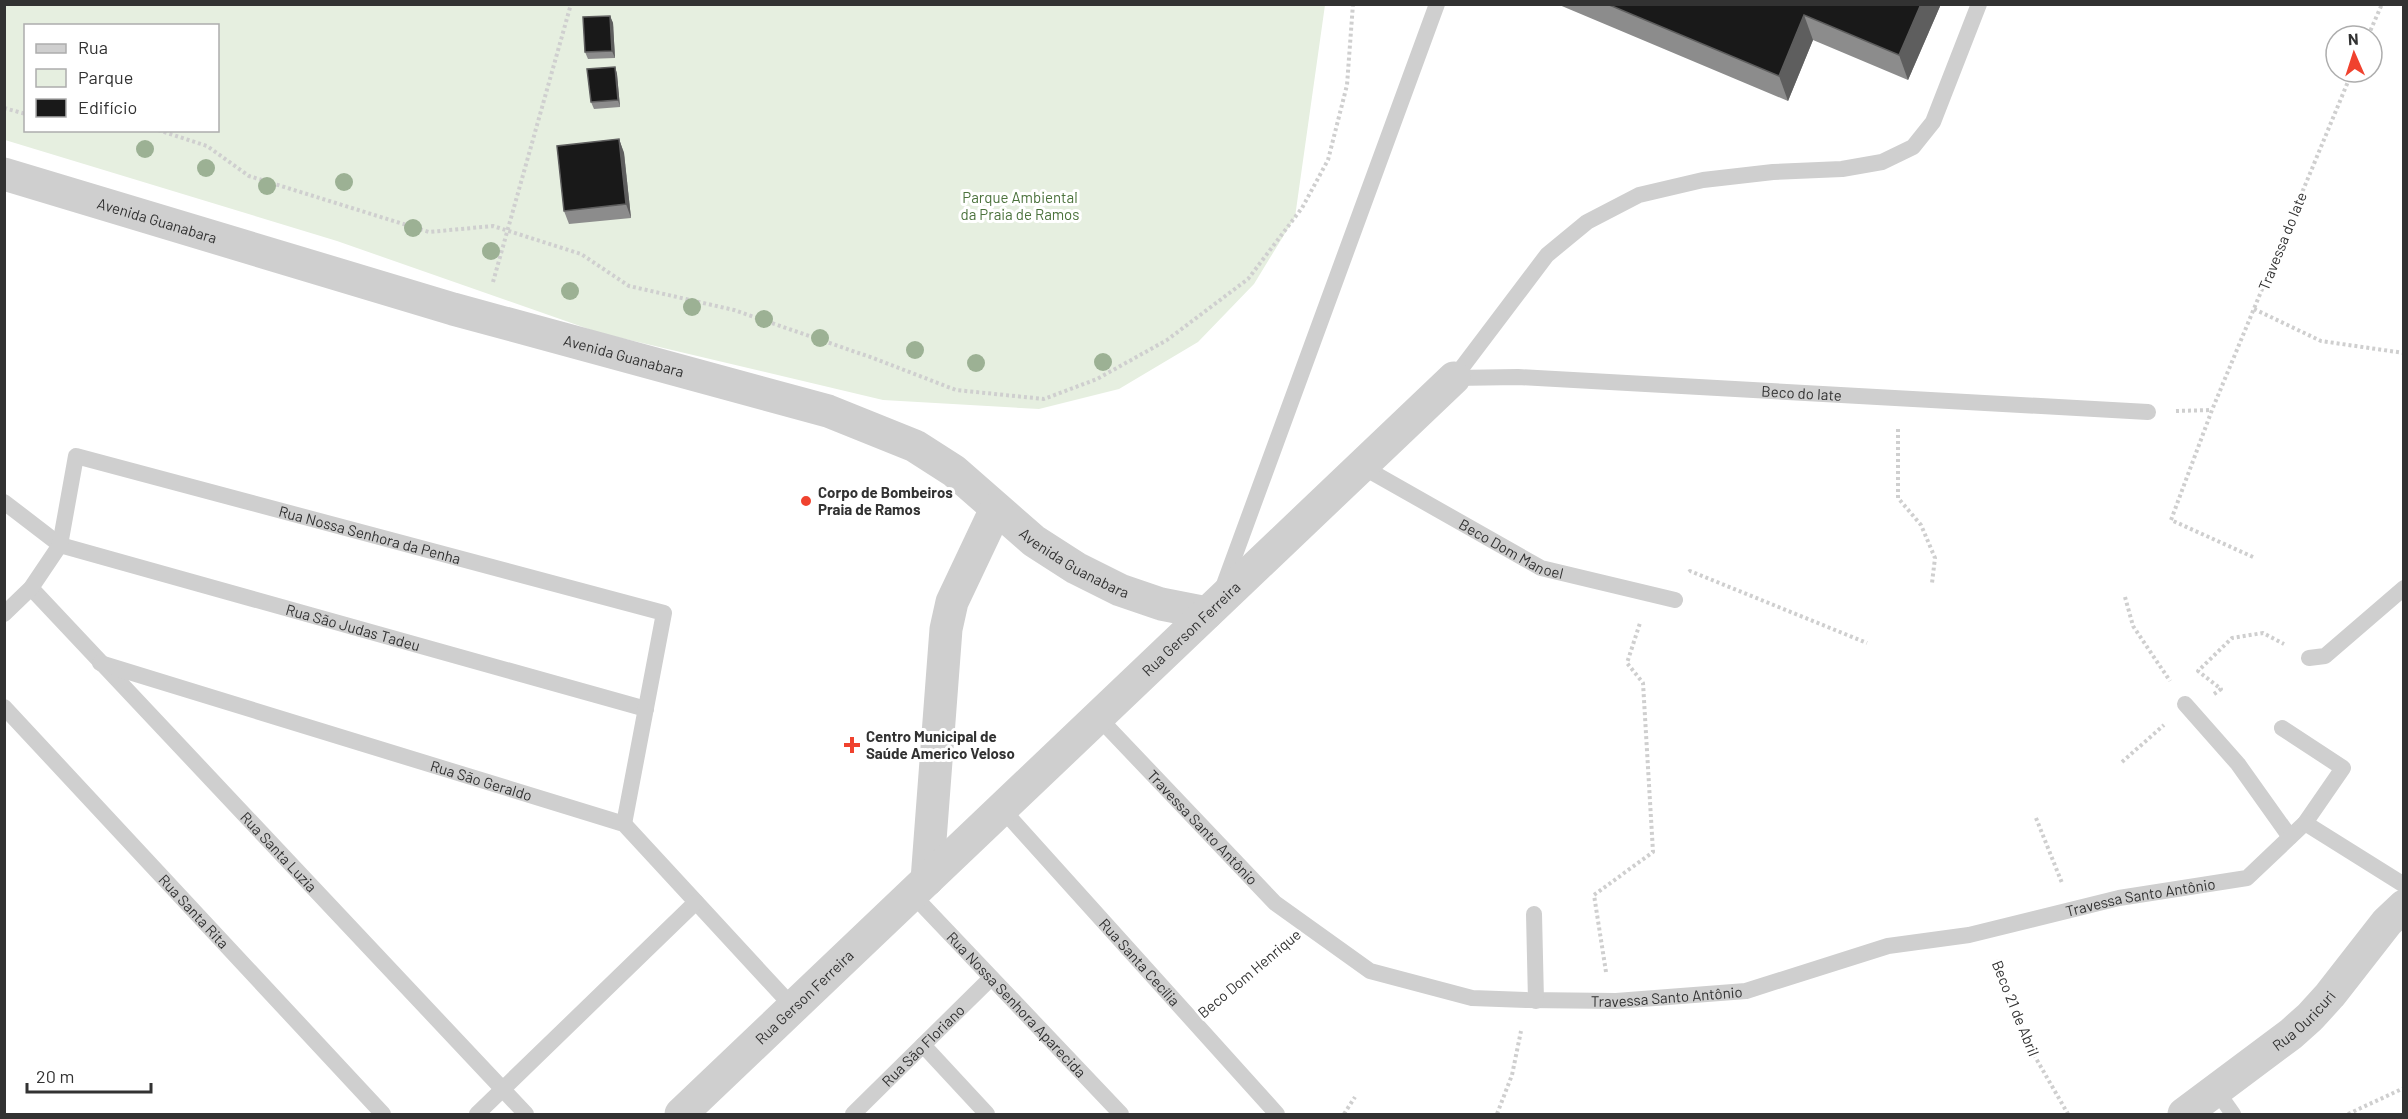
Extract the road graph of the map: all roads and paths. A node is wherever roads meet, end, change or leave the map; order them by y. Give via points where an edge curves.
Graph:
1 (571, 4) edge
2 (1353, 4) edge
3 (1437, 4) edge
4 (1979, 4) edge
5 (2382, 4) edge
6 (2373, 24) edge
7 (2347, 84) edge
8 (4, 108) edge
9 (24, 113) edge
10 (164, 132) edge
11 (4, 174) edge
12 (509, 232) junction
13 (2254, 309) junction
14 (483, 317) junction
15 (2403, 353) edge
16 (1454, 378) junction
17 (1899, 398) junction
18 (2148, 412) dead end
19 (1361, 466) junction
20 (4, 501) edge
21 (996, 509) junction
22 (60, 545) junction
23 (2253, 557) dead end
24 (1932, 584) dead end
25 (30, 588) junction
26 (2403, 588) edge
27 (1650, 594) junction
28 (2125, 597) dead end
29 (1674, 600) joint
30 (1212, 609) junction
31 (4, 614) edge
32 (1867, 643) dead end
33 (2309, 658) joint
34 (100, 663) junction
35 (4, 706) edge
36 (2189, 707) junction
37 (646, 709) junction
38 (1098, 717) junction
39 (2282, 728) dead end
40 (2122, 762) dead end
41 (1002, 809) junction
42 (2036, 818) dead end
43 (624, 824) junction
44 (2305, 824) junction
45 (2290, 837) junction
46 (2403, 885) edge
47 (920, 887) junction
48 (696, 902) junction
49 (2403, 906) edge
50 (2072, 909) junction
51 (1534, 914) dead end
52 (1305, 926) junction
53 (1986, 931) junction
54 (991, 978) junction
55 (1610, 1000) junction
56 (1532, 1001) junction
57 (793, 1007) junction
58 (1192, 1020) junction
59 (923, 1045) junction
60 (503, 1089) junction
61 (2402, 1091) edge
62 (1355, 1097) dead end
63 (2224, 1102) edge
64 (383, 1114) edge
65 (477, 1114) edge
66 (526, 1114) edge
67 (681, 1114) edge
68 (853, 1114) edge
69 (987, 1114) edge
70 (1121, 1114) edge
71 (1277, 1114) edge
72 (1344, 1114) edge
73 (1497, 1114) edge
74 (2068, 1114) edge
75 (2184, 1114) edge
76 (2348, 1114) edge

1 - 12 path
2 - 12 path via 1347,85 1328,160 1302,208 1248,279 1167,340 1097,379 1044,399 956,390 734,310 628,286 581,254
3 - 30 lane
4 - 16 lane via 1933,122 1912,147 1882,162 1702,180 1639,195 1587,222 1547,255
5 - 6 path
7 - 13 path, Travessa do Iate
8 - 9 path
10 - 12 path via 207,146 249,176 429,232 493,226
11 - 14 street, Avenida Guanabara
12 - 14 path
13 - 15 path via 2321,341
13 - 23 path, Travessa do Iate via 2171,520
14 - 21 street, Avenida Guanabara via 828,411 915,446 954,471
16 - 17 lane, Beco do Iate via 1518,377
16 - 19 street, Rua Gerson Ferreira
17 - 18 lane, Beco do Iate
17 - 24 path via 1898,498 1921,525 1935,558
19 - 27 lane, Beco Dom Manoel via 1541,568
19 - 30 street, Rua Gerson Ferreira
20 - 22 lane
21 - 30 street, Avenida Guanabara via 1034,541 1120,590 1161,604
21 - 47 street via 952,602 946,629
22 - 25 lane
22 - 37 lane, Rua São Judas Tadeu
22 - 37 lane, Rua Nossa Senhora da Penha via 76,456 664,613
25 - 31 lane
25 - 34 lane, Rua Santa Luzia
26 - 33 lane via 2325,656
27 - 29 lane, Beco Dom Manoel
27 - 55 path via 1626,663 1643,683 1653,852 1594,895
28 - 36 path via 2133,626
29 - 32 path via 1690,571
30 - 38 street, Rua Gerson Ferreira
33 - 36 path via 2263,633 2232,638 2198,671 2221,689
34 - 43 lane, Rua São Geraldo
34 - 60 lane, Rua Santa Luzia
35 - 64 lane, Rua Santa Rita
36 - 40 path
36 - 45 lane via 2238,764
37 - 43 lane
38 - 41 street, Rua Gerson Ferreira
38 - 52 lane, Travessa Santo Antônio via 1275,903
39 - 44 lane, Travessa Santo Antônio via 2343,768
41 - 47 street, Rua Gerson Ferreira
41 - 58 lane, Rua Santa Cecília
42 - 50 path
43 - 48 lane
44 - 45 lane, Travessa Santo Antônio
44 - 46 lane
45 - 50 lane, Travessa Santo Antônio via 2247,878
47 - 54 lane, Rua Nossa Senhora Aparecida
47 - 57 street, Rua Gerson Ferreira
48 - 57 lane
48 - 60 lane
49 - 63 street, Rua Ouricuri via 2310,1017
50 - 53 lane, Travessa Santo Antônio
51 - 56 lane
52 - 56 lane, Travessa Santo Antônio via 1370,971 1472,998
52 - 58 path, Beco Dom Henrique
53 - 55 lane, Travessa Santo Antônio via 1888,946 1746,991
53 - 74 path, Beco 21 de Abril via 2030,1048
54 - 59 lane, Rua São Floriano
54 - 70 lane, Rua Nossa Senhora Aparecida
55 - 56 lane, Travessa Santo Antônio
56 - 73 path
57 - 67 street, Rua Gerson Ferreira
58 - 71 lane, Rua Santa Cecília
59 - 68 lane, Rua São Floriano
59 - 69 lane
60 - 65 lane
60 - 66 lane, Rua Santa Luzia
61 - 76 path
62 - 72 path
63 - 75 street, Rua Ouricuri

